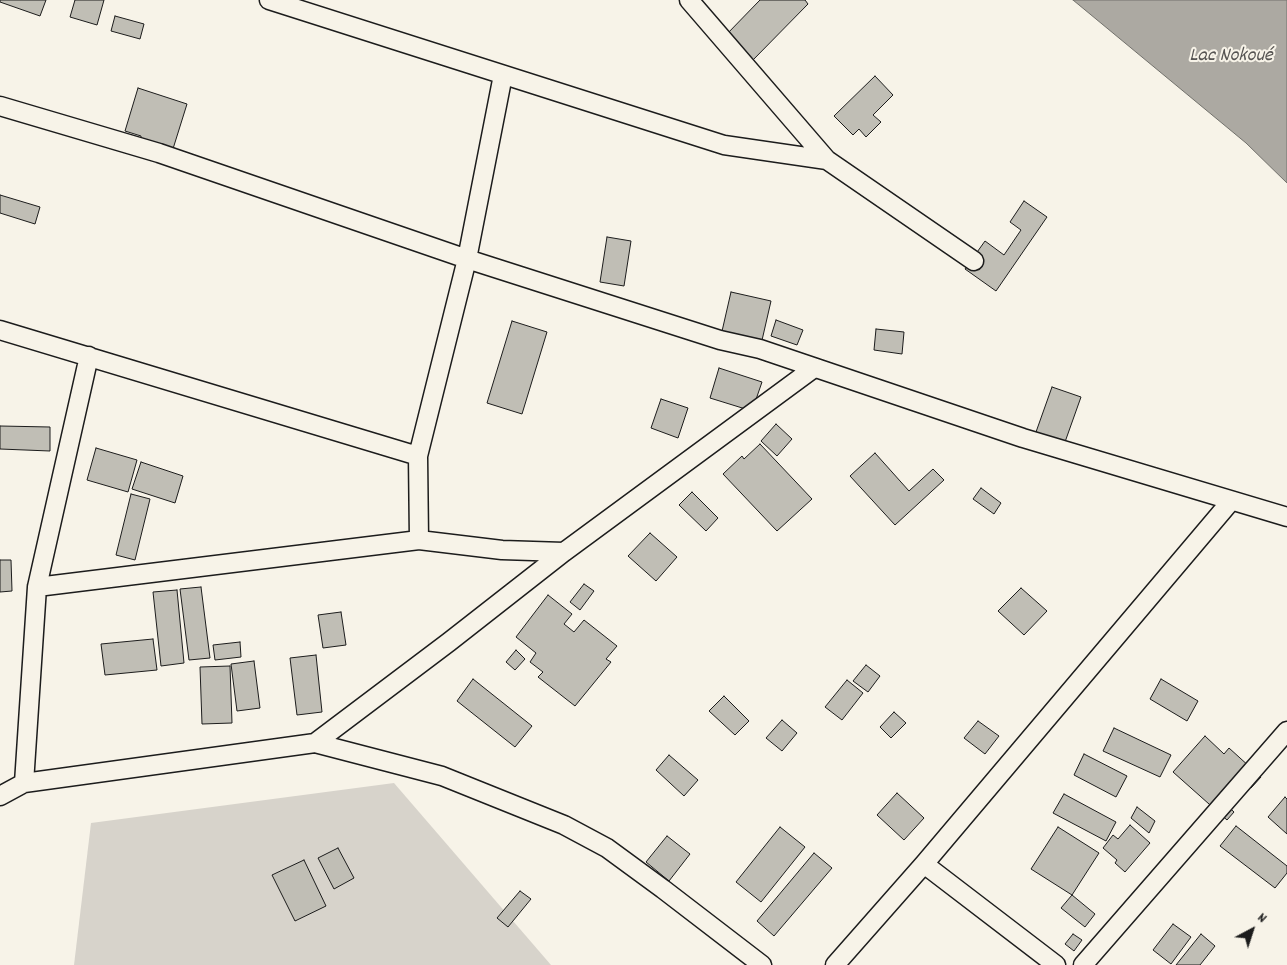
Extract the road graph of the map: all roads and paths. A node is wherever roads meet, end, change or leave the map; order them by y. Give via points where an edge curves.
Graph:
1 (269, 0) edge
2 (689, 0) edge
3 (503, 75) junction
4 (0, 106) edge
5 (827, 160) junction
6 (467, 259) junction
7 (974, 261) dead end
8 (0, 330) edge
9 (89, 356) junction
10 (814, 368) junction
11 (418, 456) junction
12 (1231, 501) junction
13 (1287, 517) edge
14 (419, 540) junction
15 (564, 552) junction
16 (37, 587) junction
17 (1287, 731) edge
18 (315, 743) junction
19 (24, 783) junction
20 (0, 796) edge
21 (924, 864) junction
22 (762, 965) edge
23 (835, 965) edge
24 (1056, 965) edge
25 (1083, 965) edge

1 - 3 street
2 - 5 street
3 - 5 street via 724,145
3 - 6 street
4 - 6 street via 159,153
5 - 7 street
6 - 10 street
6 - 11 street
8 - 9 street
9 - 11 street
9 - 16 street
10 - 12 street via 1023,438
10 - 15 street
11 - 14 street
12 - 13 street
12 - 21 street
14 - 15 street via 502,550
14 - 16 street
15 - 18 street
16 - 19 street
17 - 25 street
18 - 19 street
18 - 22 street via 442,776 564,825 607,848
19 - 20 street
21 - 23 street
21 - 24 street

